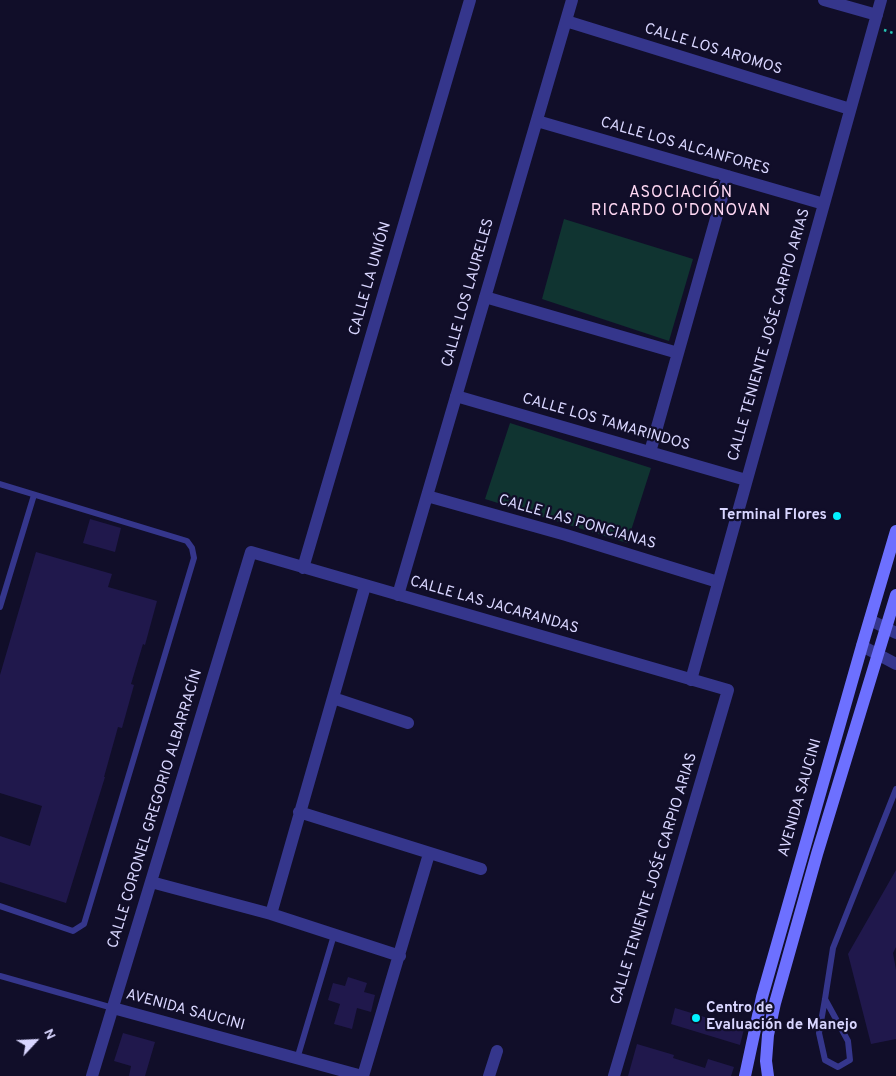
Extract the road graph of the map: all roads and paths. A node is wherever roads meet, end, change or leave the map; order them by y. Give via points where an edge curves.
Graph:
1 (470, 0) edge
2 (572, 0) edge
3 (824, 0) edge
4 (881, 0) edge
5 (877, 15) junction
6 (566, 21) junction
7 (850, 110) junction
8 (537, 121) junction
9 (728, 176) junction
10 (824, 204) junction
11 (485, 297) junction
12 (678, 353) junction
13 (456, 396) junction
14 (650, 452) junction
15 (746, 480) junction
16 (0, 484) edge
17 (34, 495) junction
18 (427, 496) junction
19 (896, 532) edge
20 (250, 552) joint
21 (303, 568) junction
22 (718, 582) junction
23 (365, 586) junction
24 (398, 595) junction
25 (896, 595) edge
26 (0, 607) edge
27 (870, 620) junction
28 (891, 630) edge
29 (862, 646) junction
30 (878, 654) junction
31 (896, 664) edge
32 (691, 680) junction
33 (728, 690) joint
34 (333, 698) junction
35 (408, 723) dead end
36 (896, 789) edge
37 (299, 812) junction
38 (812, 819) junction
39 (826, 824) junction
40 (804, 850) junction
41 (429, 854) junction
42 (817, 854) junction
43 (481, 869) dead end
44 (151, 882) junction
45 (0, 906) edge
46 (271, 914) junction
47 (334, 935) junction
48 (400, 956) junction
49 (0, 976) edge
50 (824, 999) junction
51 (113, 1008) junction
52 (497, 1051) dead end
53 (298, 1058) junction
54 (92, 1076) edge
55 (362, 1076) edge
56 (489, 1076) edge
57 (614, 1076) edge
58 (745, 1076) edge
59 (768, 1076) edge

1 - 21 street, CALLE LA UNIÓN
2 - 6 street, CALLE LOS LAURELES
3 - 5 street
4 - 5 street, CALLE TENIENTE JOŚE CARPIO ARIAS
5 - 7 street, CALLE TENIENTE JOŚE CARPIO ARIAS
6 - 7 street, CALLE LOS AROMOS
6 - 8 street, CALLE LOS LAURELES
7 - 10 street, CALLE TENIENTE JOŚE CARPIO ARIAS
8 - 9 street, CALLE LOS ALCANFORES
8 - 11 street, CALLE LOS LAURELES
9 - 10 street, CALLE LOS ALCANFORES
9 - 12 street
10 - 15 street, CALLE TENIENTE JOŚE CARPIO ARIAS
11 - 12 street
11 - 13 street, CALLE LOS LAURELES
12 - 14 street
13 - 14 street, CALLE LOS TAMARINDOS
13 - 18 street, CALLE LOS LAURELES
14 - 15 street, CALLE LOS TAMARINDOS
15 - 22 street, CALLE TENIENTE JOŚE CARPIO ARIAS
16 - 17 lane
17 - 26 lane
17 - 45 lane via 187,541 194,558 84,924 72,931
18 - 22 street, CALLE LAS PONCIANAS
18 - 24 street, CALLE LOS LAURELES
19 - 27 main road, AVENIDA SAUCINI
20 - 21 street, CALLE LAS JACARANDAS
20 - 44 street, CALLE CORONEL GREGORIO ALBARRACÍN
21 - 23 street, CALLE LAS JACARANDAS
22 - 32 street, CALLE TENIENTE JOŚE CARPIO ARIAS
23 - 24 street, CALLE LAS JACARANDAS
23 - 34 street
24 - 32 street, CALLE LAS JACARANDAS
25 - 28 main road, AVENIDA SAUCINI
27 - 28 street
27 - 29 main road, AVENIDA SAUCINI
28 - 30 main road, AVENIDA SAUCINI
29 - 30 street
29 - 38 main road, AVENIDA SAUCINI
30 - 31 street
30 - 39 main road, AVENIDA SAUCINI
32 - 33 street, CALLE LAS JACARANDAS
33 - 57 street, CALLE TENIENTE JOŚE CARPIO ARIAS
34 - 35 street
34 - 37 street
36 - 50 lane via 833,948
37 - 41 street
37 - 46 street
38 - 39 main road
38 - 40 main road, AVENIDA SAUCINI
39 - 42 main road, AVENIDA SAUCINI
40 - 42 main road
40 - 58 main road, AVENIDA SAUCINI via 762,998
41 - 43 street
41 - 48 street
42 - 59 main road, AVENIDA SAUCINI via 775,1003 766,1055
44 - 46 street
44 - 51 street, CALLE CORONEL GREGORIO ALBARRACÍN
46 - 47 street
47 - 48 street
47 - 53 lane
48 - 55 street
49 - 51 lane, AVENIDA SAUCINI
50 - 50 lane via 819,1033 825,1060 838,1067 850,1060 848,1041
51 - 53 street, AVENIDA SAUCINI
51 - 54 street, CALLE CORONEL GREGORIO ALBARRACÍN
52 - 56 street
53 - 55 street, AVENIDA SAUCINI

